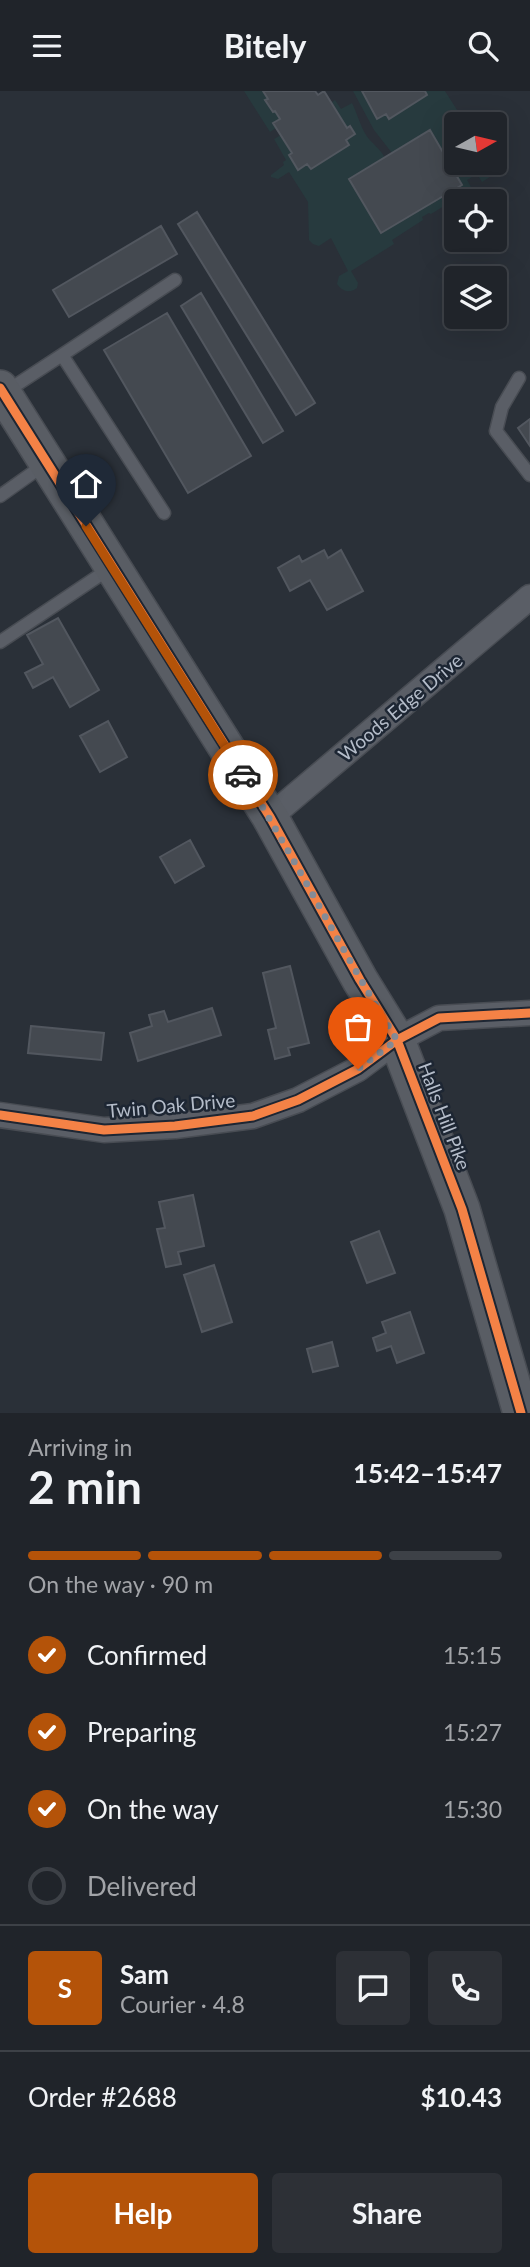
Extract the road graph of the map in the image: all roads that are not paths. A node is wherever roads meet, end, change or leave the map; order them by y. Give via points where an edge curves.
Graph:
1 (175, 280) dead end
2 (62, 355) junction
3 (519, 377) dead end
4 (2, 391) edge
5 (47, 463) junction
6 (530, 475) edge
7 (0, 496) edge
8 (164, 513) dead end
9 (112, 567) junction
10 (530, 597) edge
11 (0, 642) edge
12 (270, 817) junction
13 (530, 1013) edge
14 (397, 1040) junction
15 (0, 1115) edge
16 (522, 1413) edge

1 - 2 lane
2 - 4 lane
2 - 8 lane
3 - 6 lane via 502,407 496,431
4 - 5 street, Halls Hill Pike
5 - 7 lane
5 - 9 street, Halls Hill Pike
9 - 11 lane
9 - 12 street, Halls Hill Pike
10 - 12 street, Woods Edge Drive
12 - 14 street, Halls Hill Pike
13 - 14 street, Twin Oak Drive via 439,1018
14 - 15 street, Twin Oak Drive via 358,1069 298,1100 253,1116 104,1130
14 - 16 street, Halls Hill Pike via 462,1209

